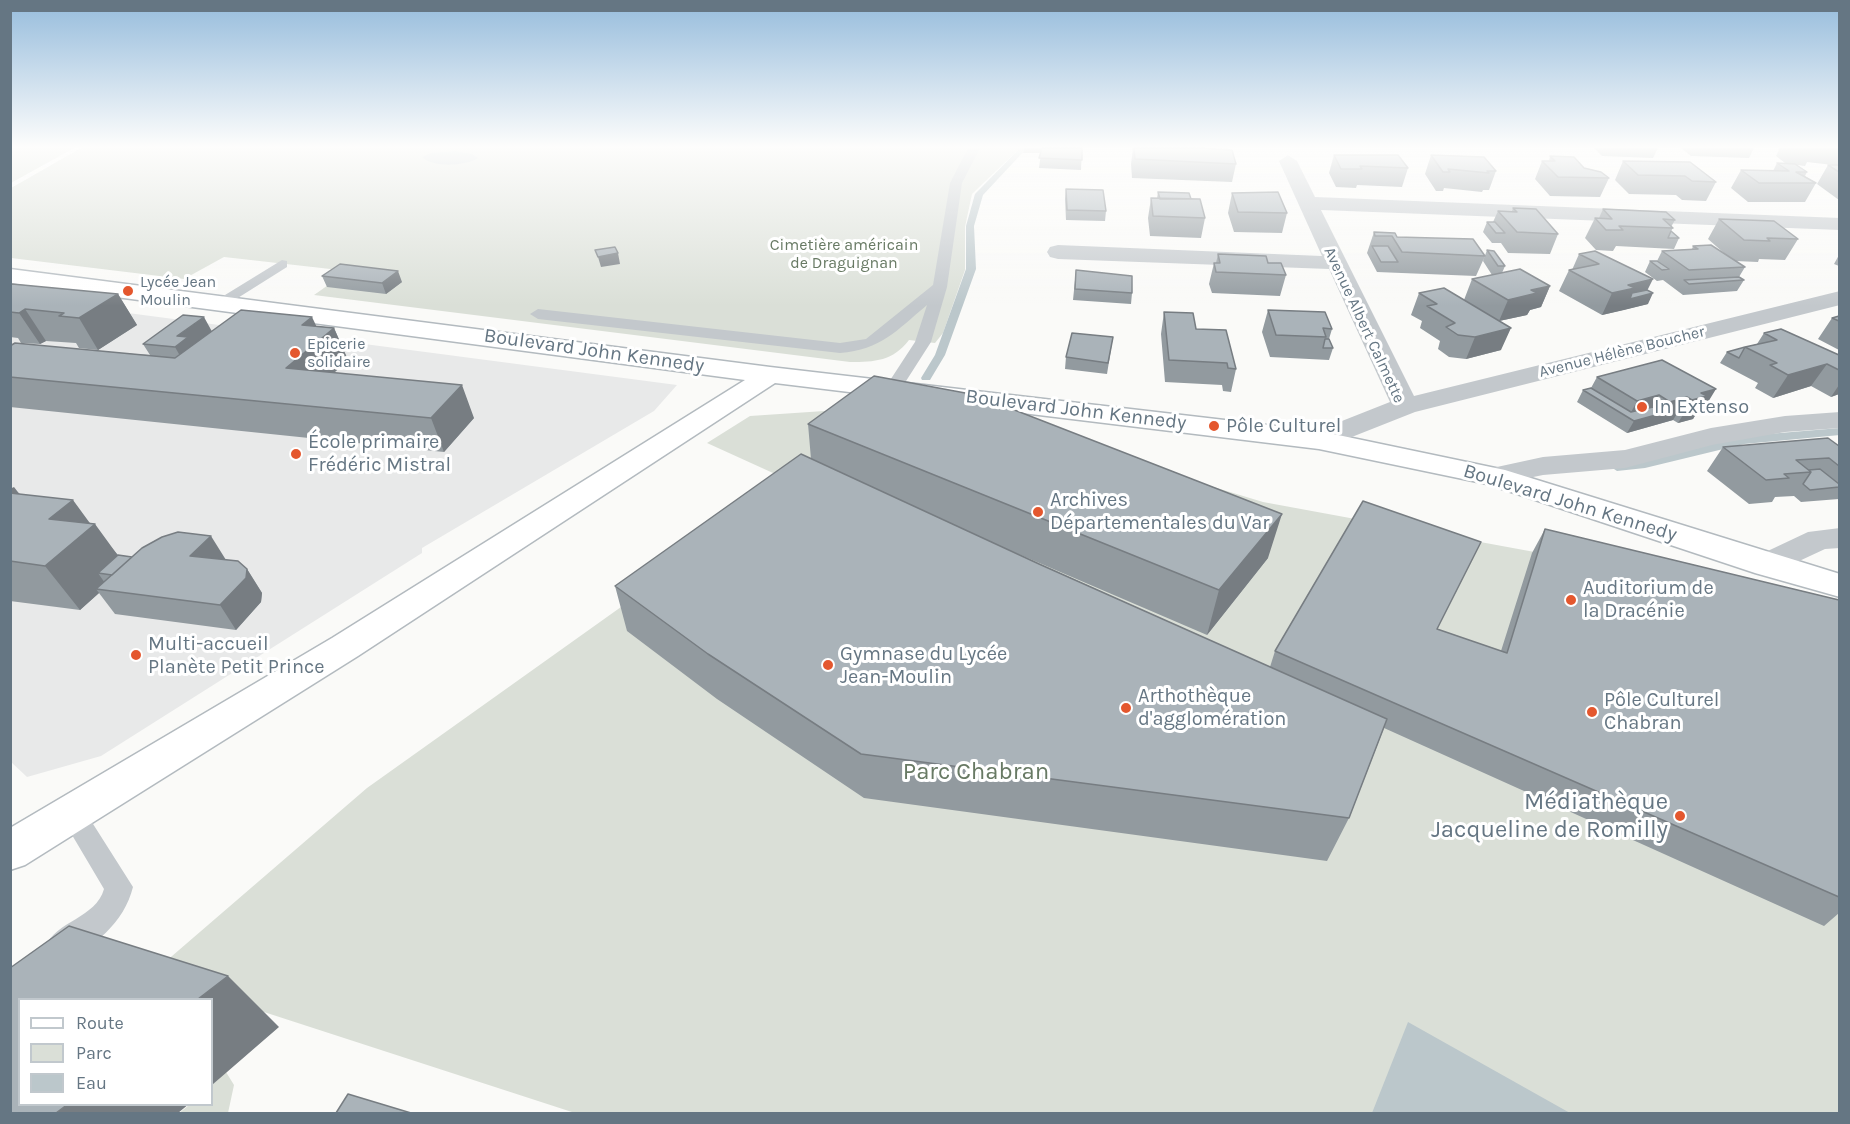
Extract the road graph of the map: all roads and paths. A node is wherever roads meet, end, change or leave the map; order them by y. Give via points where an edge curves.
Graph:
1 (953, 200) edge
2 (1307, 203) joint
3 (1839, 224) edge
4 (1058, 252) dead end
5 (1335, 263) junction
6 (282, 264) dead end
7 (10, 276) edge
8 (37, 280) junction
9 (940, 287) junction
10 (10, 295) edge
11 (1839, 298) edge
12 (220, 303) junction
13 (538, 314) dead end
14 (770, 375) junction
15 (893, 388) junction
16 (1406, 406) junction
17 (1839, 420) edge
18 (1319, 440) junction
19 (1494, 476) junction
20 (1839, 538) edge
21 (1767, 566) junction
22 (1839, 586) edge
23 (72, 813) junction
24 (10, 850) edge
25 (39, 962) edge

1 - 9 lane
2 - 3 street
2 - 5 street, Avenue Albert Calmette
4 - 5 street
5 - 16 street, Avenue Albert Calmette
6 - 12 lane
7 - 8 street, Boulevard John Kennedy
8 - 10 street
8 - 12 street, Boulevard John Kennedy
9 - 13 lane via 872,342 849,347 753,340
9 - 15 lane via 922,342
11 - 16 street, Avenue Hélène Boucher
12 - 14 street, Boulevard John Kennedy
14 - 15 street, Boulevard John Kennedy
14 - 23 street via 345,647
15 - 18 street, Boulevard John Kennedy
16 - 18 street, Avenue Albert Calmette
17 - 19 street via 1785,424 1625,459 1543,466
18 - 19 street, Boulevard John Kennedy
19 - 21 street, Boulevard John Kennedy
20 - 21 street via 1819,539
21 - 22 street, Boulevard John Kennedy
23 - 24 street
23 - 25 lane via 119,887 118,899 104,917

